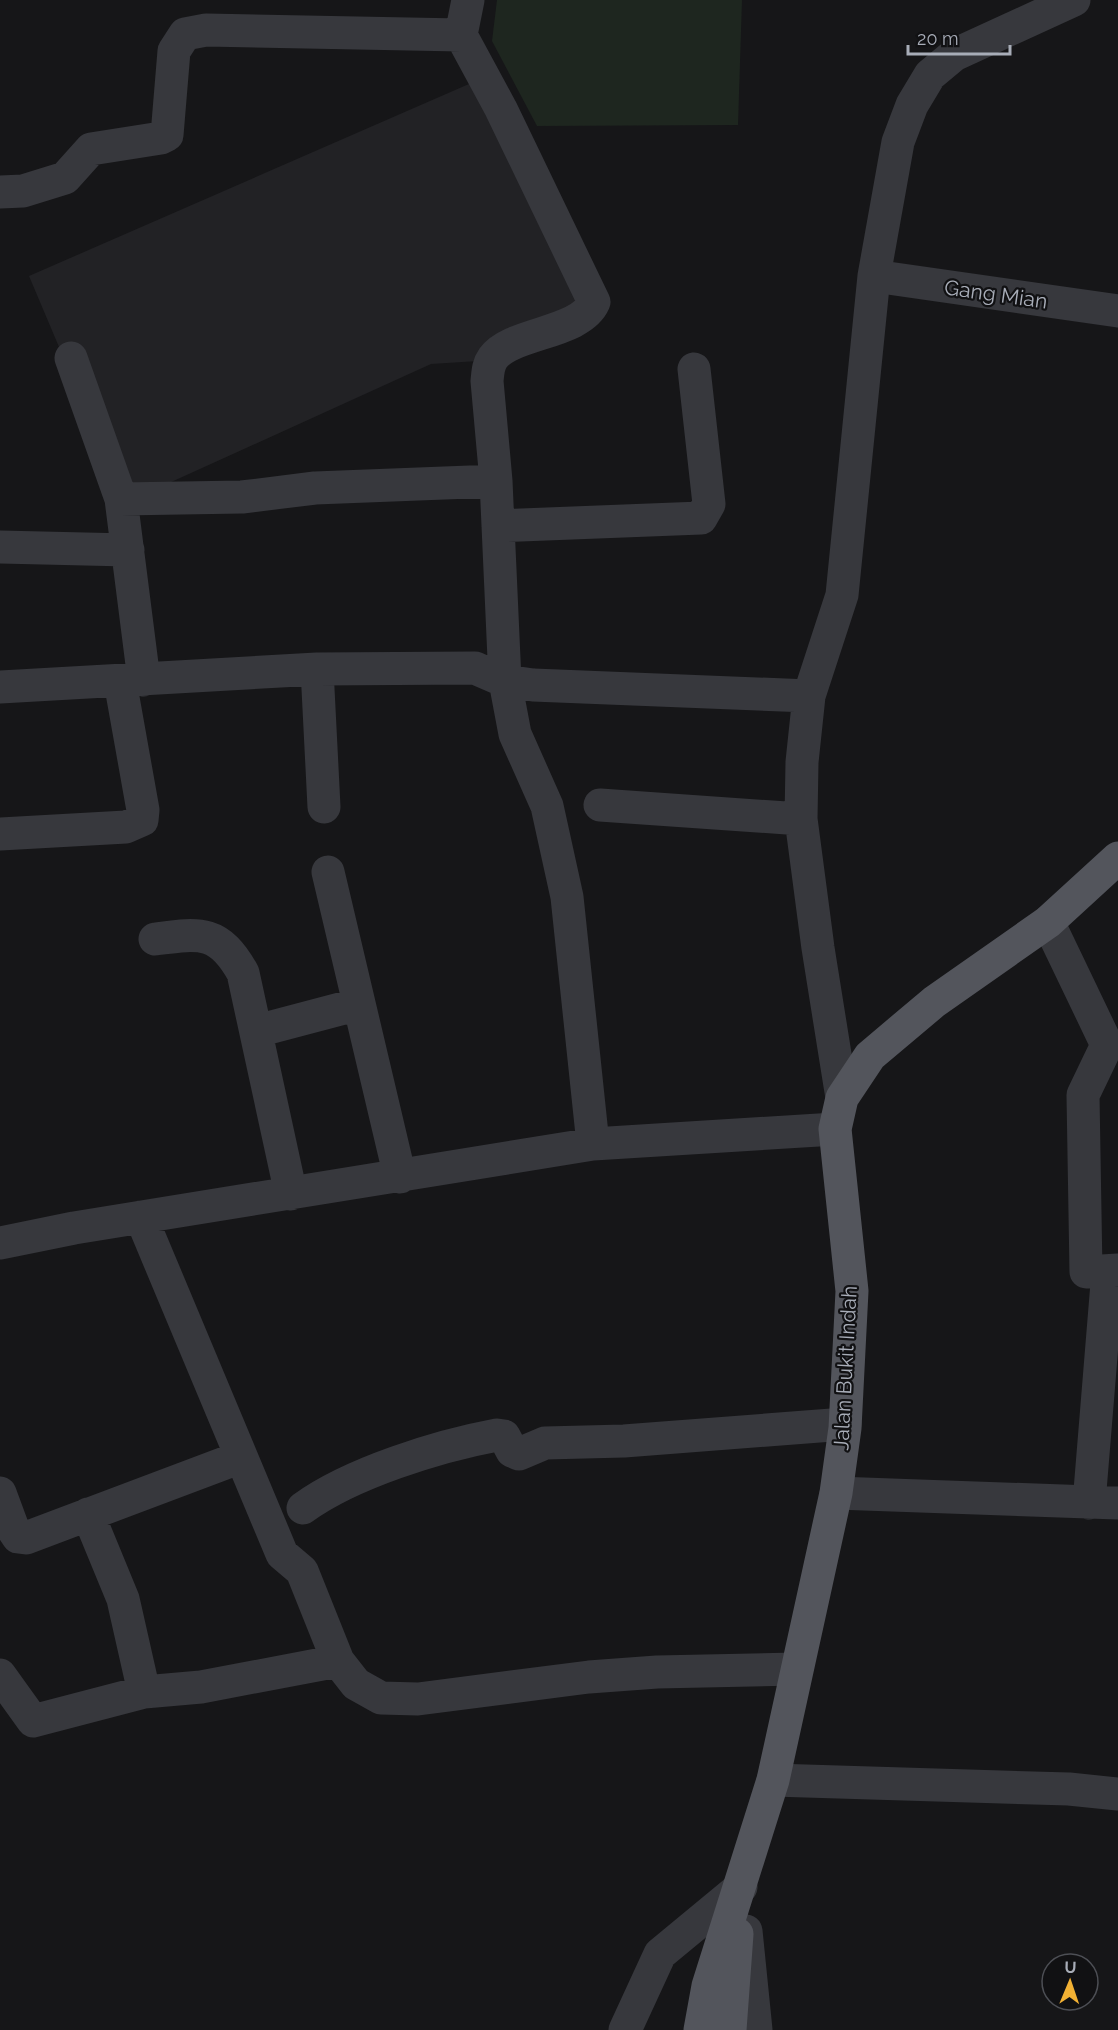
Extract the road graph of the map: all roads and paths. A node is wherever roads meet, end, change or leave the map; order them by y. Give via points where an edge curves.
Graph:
1 (468, 0) edge
2 (1074, 0) edge
3 (461, 35) junction
4 (0, 192) edge
5 (874, 276) junction
6 (1118, 311) edge
7 (71, 358) dead end
8 (694, 369) dead end
9 (496, 481) junction
10 (121, 499) junction
11 (498, 526) junction
12 (0, 546) edge
13 (128, 550) junction
14 (317, 669) junction
15 (132, 680) junction
16 (505, 681) junction
17 (0, 687) edge
18 (808, 696) junction
19 (600, 805) dead end
20 (324, 807) dead end
21 (801, 819) junction
22 (0, 834) edge
23 (1118, 858) edge
24 (328, 872) dead end
25 (1048, 922) junction
26 (155, 939) dead end
27 (358, 1004) junction
28 (272, 1027) dead end
29 (839, 1113) junction
30 (593, 1144) junction
31 (400, 1177) junction
32 (291, 1194) junction
33 (141, 1217) junction
34 (0, 1243) edge
35 (1113, 1270) edge
36 (845, 1424) junction
37 (241, 1457) junction
38 (0, 1493) edge
39 (836, 1493) junction
40 (1104, 1503) edge
41 (303, 1508) dead end
42 (88, 1514) junction
43 (338, 1661) junction
44 (796, 1669) junction
45 (0, 1676) edge
46 (144, 1692) junction
47 (773, 1780) junction
48 (1118, 1794) edge
49 (741, 1887) junction
50 (625, 2030) edge
51 (700, 2030) edge
52 (730, 2030) edge
53 (756, 2030) edge

1 - 3 street
2 - 5 street via 954,56 930,75 912,105 898,142
3 - 4 street via 206,30 185,34 174,51 167,135 91,149 65,178 23,191
3 - 9 street via 594,302 585,316 500,350 489,365
5 - 6 street, Gang Mian
5 - 18 street via 842,595
7 - 10 street
8 - 11 street via 709,504 701,518
9 - 10 street via 315,488 242,497
9 - 11 street
10 - 13 street
11 - 16 street
12 - 13 street
13 - 15 street
14 - 15 street
14 - 16 street via 475,668
14 - 20 street
15 - 17 street
15 - 22 street via 142,820 126,827
16 - 18 street
16 - 30 street via 516,734 547,806 567,897
18 - 21 street
19 - 21 street
21 - 29 street
23 - 25 main road
24 - 27 street
25 - 29 main road via 934,1002 870,1056
25 - 35 street via 1107,1045 1083,1095 1086,1272
26 - 32 street via 193,934 215,940 231,951 243,973
27 - 28 street
27 - 31 street
29 - 30 street
29 - 36 main road, Jalan Bukit Indah via 852,1291
30 - 31 street
31 - 32 street
32 - 33 street
33 - 34 street
33 - 37 street
35 - 40 street
36 - 39 main road, Jalan Bukit Indah
36 - 41 street via 545,1443 519,1454 512,1451 504,1436 497,1435 441,1448 341,1484
37 - 42 street
37 - 43 street via 282,1554 302,1571
38 - 42 street via 18,1537 26,1538
39 - 40 street
39 - 44 main road, Jalan Bukit Indah
42 - 46 street via 123,1599
43 - 44 street via 356,1684 381,1698 418,1699 589,1677
43 - 46 street via 201,1687
44 - 47 main road, Jalan Bukit Indah
45 - 46 street via 33,1721
47 - 48 street via 1069,1789
47 - 49 main road, Jalan Bukit Indah
49 - 50 street via 660,1954
49 - 51 main road, Jalan Bukit Indah via 708,1986
49 - 52 main road, Jalan Bukit Indah
49 - 53 street

